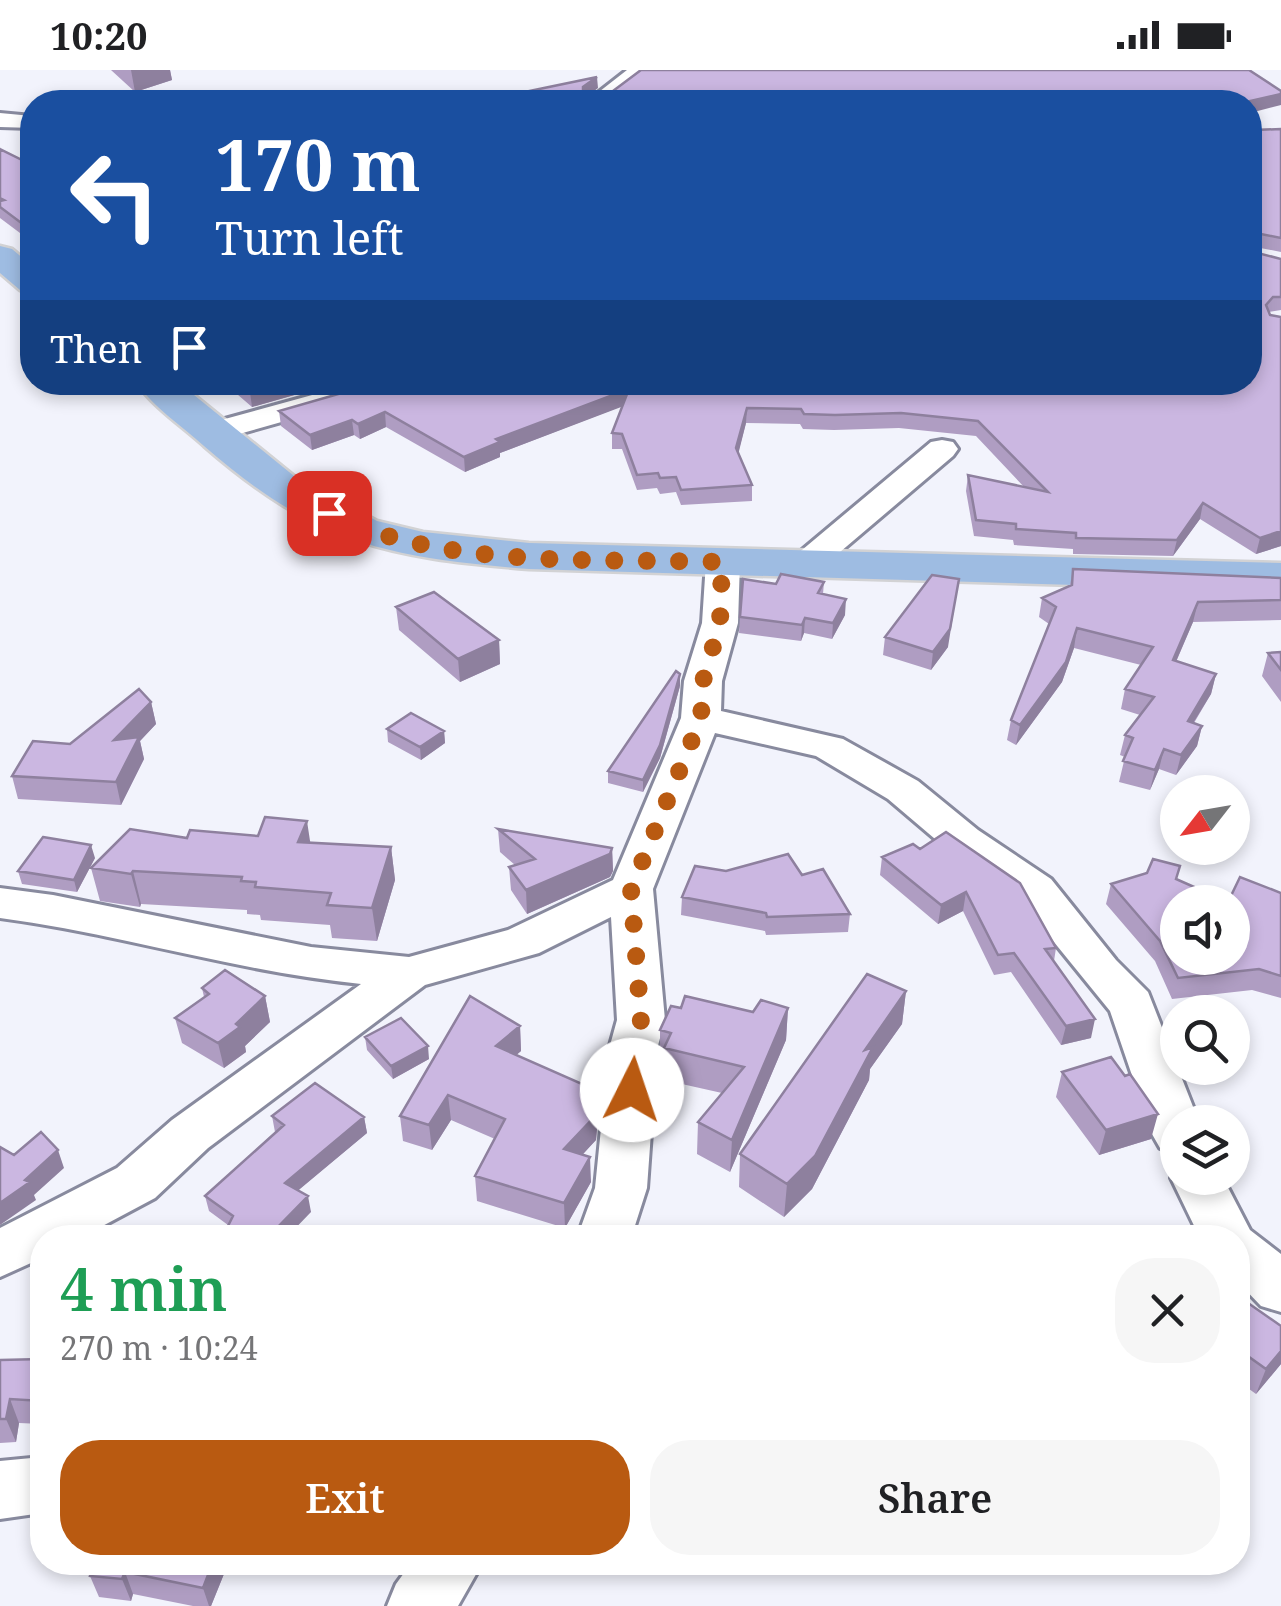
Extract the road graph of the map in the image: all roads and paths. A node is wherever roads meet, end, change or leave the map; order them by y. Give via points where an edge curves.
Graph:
1 (640, 70) edge
2 (612, 90) edge
3 (0, 256) edge
4 (20, 272) edge
5 (171, 395) edge
6 (344, 395) edge
7 (214, 432) junction
8 (942, 449) dead end
9 (722, 562) junction
10 (808, 562) junction
11 (1281, 578) edge
12 (701, 718) junction
13 (631, 889) junction
14 (0, 903) edge
15 (409, 973) junction
16 (1168, 1105) edge
17 (1206, 1195) edge
18 (56, 1225) edge
19 (608, 1225) edge
20 (1220, 1225) edge
21 (30, 1238) edge
22 (0, 1254) edge
23 (1250, 1259) edge
24 (1281, 1289) edge
25 (30, 1487) edge
26 (0, 1490) edge
27 (442, 1575) edge
28 (419, 1606) edge

1 - 2 street
3 - 4 main road
5 - 7 main road
6 - 7 street
7 - 9 main road via 296,496 362,530 439,547 530,556
8 - 10 street
9 - 10 main road
9 - 12 street via 720,623 703,681
10 - 11 main road
12 - 13 street
12 - 16 street via 829,747 903,790 1034,888 1131,1004
13 - 15 street via 550,928
13 - 19 street via 641,1020 621,1188
14 - 15 street via 312,963
15 - 18 street via 190,1134 136,1183
17 - 20 street
21 - 22 street
23 - 24 street
25 - 26 street
27 - 28 street

